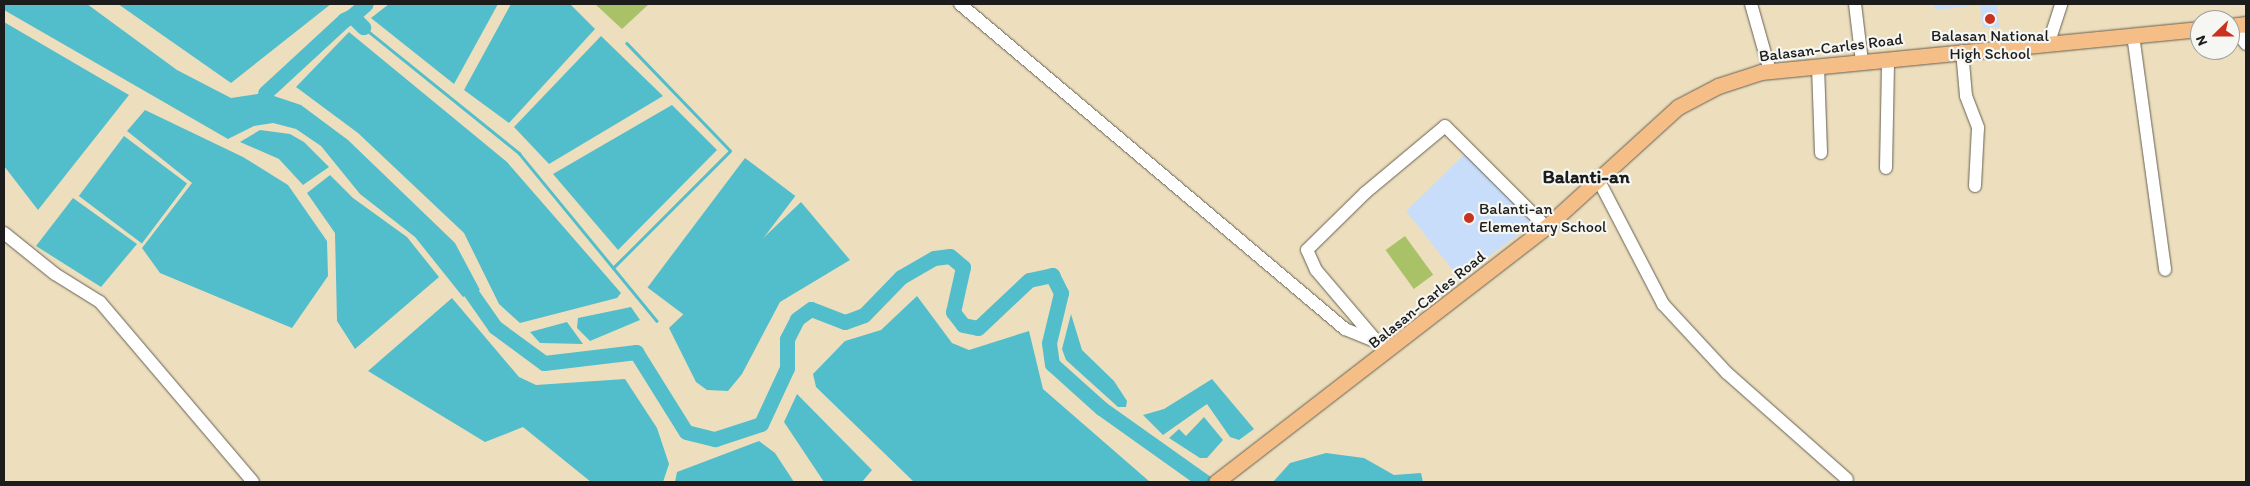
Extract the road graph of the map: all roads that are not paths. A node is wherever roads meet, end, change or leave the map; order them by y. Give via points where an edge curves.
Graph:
1 (960, 4) edge
2 (1751, 4) edge
3 (1855, 4) edge
4 (2061, 4) edge
5 (2190, 30) edge
6 (2240, 33) edge
7 (2133, 35) junction
8 (2049, 42) junction
9 (2246, 44) edge
10 (1962, 50) junction
11 (1888, 59) junction
12 (1862, 62) junction
13 (1818, 66) junction
14 (1770, 71) junction
15 (1821, 152) dead end
16 (1886, 168) dead end
17 (1599, 181) junction
18 (1975, 186) dead end
19 (1546, 227) junction
20 (4, 233) edge
21 (2165, 270) dead end
22 (1377, 342) junction
23 (1388, 354) junction
24 (1847, 479) dead end
25 (1217, 481) edge
26 (253, 482) edge

1 - 22 street via 1345,329
2 - 14 street
3 - 12 street
4 - 8 street
5 - 7 main road, Balasan-Carles Road
6 - 9 street
7 - 8 main road, Balasan-Carles Road
7 - 21 street
8 - 10 main road, Balasan-Carles Road
10 - 11 main road, Balasan-Carles Road
10 - 18 street via 1966,96 1978,128
11 - 12 main road, Balasan-Carles Road
11 - 16 street
12 - 13 main road, Balasan-Carles Road
13 - 14 main road, Balasan-Carles Road
13 - 15 street
14 - 17 main road, Balasan-Carles Road via 1718,86 1678,107
17 - 19 main road, Balasan-Carles Road
17 - 24 street via 1663,304 1726,374
19 - 22 street via 1445,126 1365,193 1307,250 1316,270
19 - 23 main road, Balasan-Carles Road
20 - 26 street via 54,274 100,302
22 - 23 street
23 - 25 main road, Balasan-Carles Road

